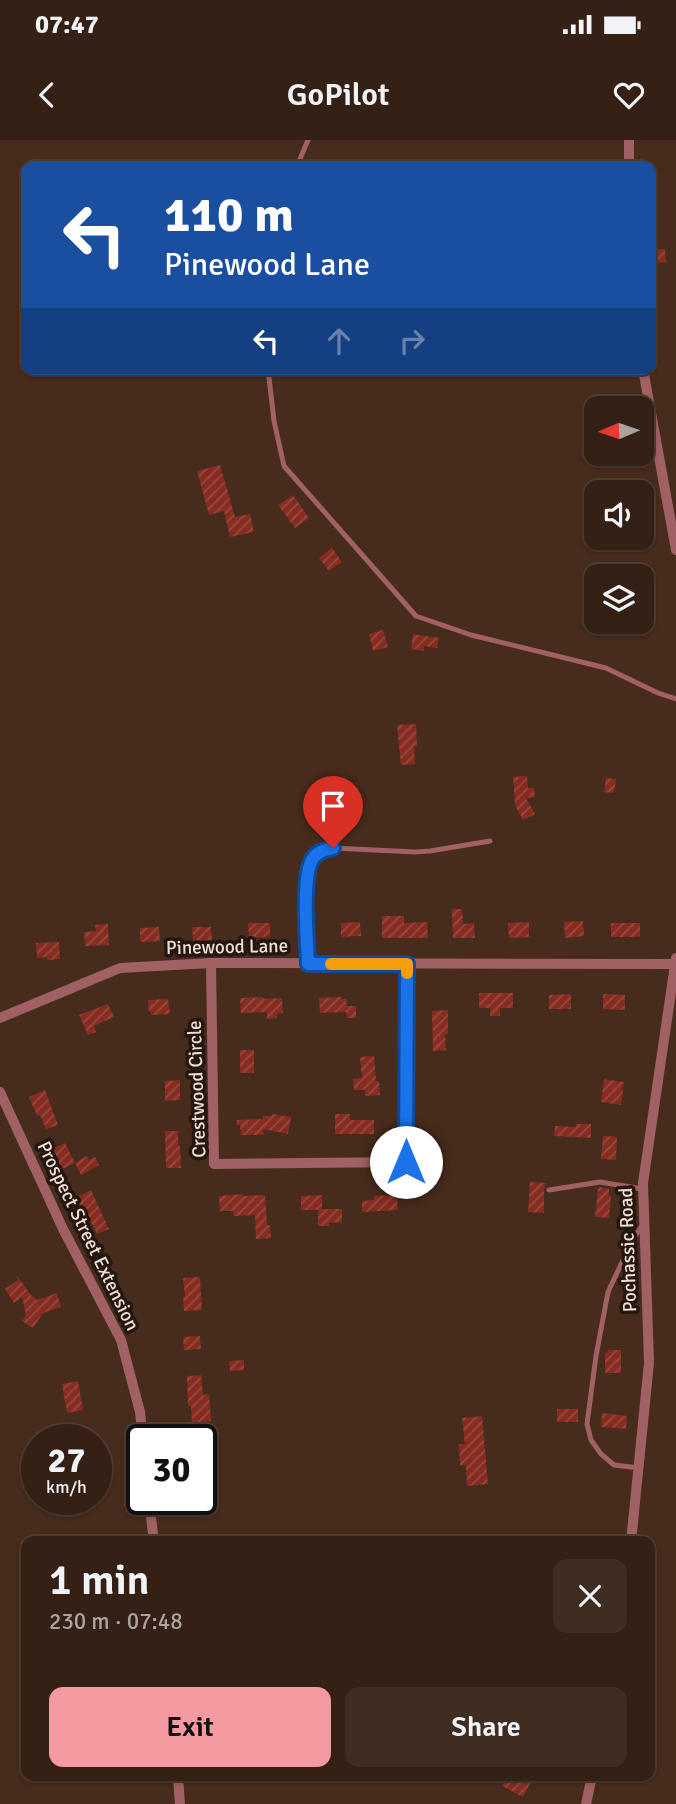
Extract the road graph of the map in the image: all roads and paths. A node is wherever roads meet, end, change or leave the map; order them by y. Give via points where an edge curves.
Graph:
1 (308, 140) edge
2 (629, 140) edge
3 (299, 161) edge
4 (629, 161) edge
5 (269, 375) edge
6 (644, 375) edge
7 (676, 550) edge
8 (676, 699) edge
9 (490, 841) dead end
10 (676, 958) edge
11 (211, 963) junction
12 (308, 964) junction
13 (407, 964) junction
14 (676, 964) edge
15 (0, 1018) edge
16 (0, 1092) edge
17 (643, 1189) junction
18 (549, 1190) dead end
19 (645, 1222) junction
20 (141, 1424) edge
21 (639, 1468) junction
22 (151, 1515) edge
23 (153, 1536) edge
24 (632, 1536) edge
25 (178, 1781) edge
26 (591, 1781) edge
27 (180, 1804) edge
28 (586, 1804) edge

1 - 3 lane
2 - 4 street
5 - 8 lane via 284,466 416,615 471,635 606,668
6 - 7 street
9 - 12 lane via 415,852 320,851 311,861 307,879
10 - 14 street, Pochassic Road
11 - 12 street, Pinewood Lane
11 - 13 street, Crestwood Circle via 214,1164 406,1162
11 - 15 street, Pinewood Lane via 120,968
12 - 13 street, Pinewood Lane
13 - 14 street, Pinewood Lane
14 - 17 street, Pochassic Road
16 - 20 street, Prospect Street Extension via 121,1340
17 - 18 lane via 600,1182
17 - 19 street, Pochassic Road
19 - 21 street, Pochassic Road via 649,1363
19 - 21 lane via 608,1292 587,1424 591,1440 614,1465
21 - 24 street, Pochassic Road
22 - 23 street
25 - 27 street
26 - 28 street

